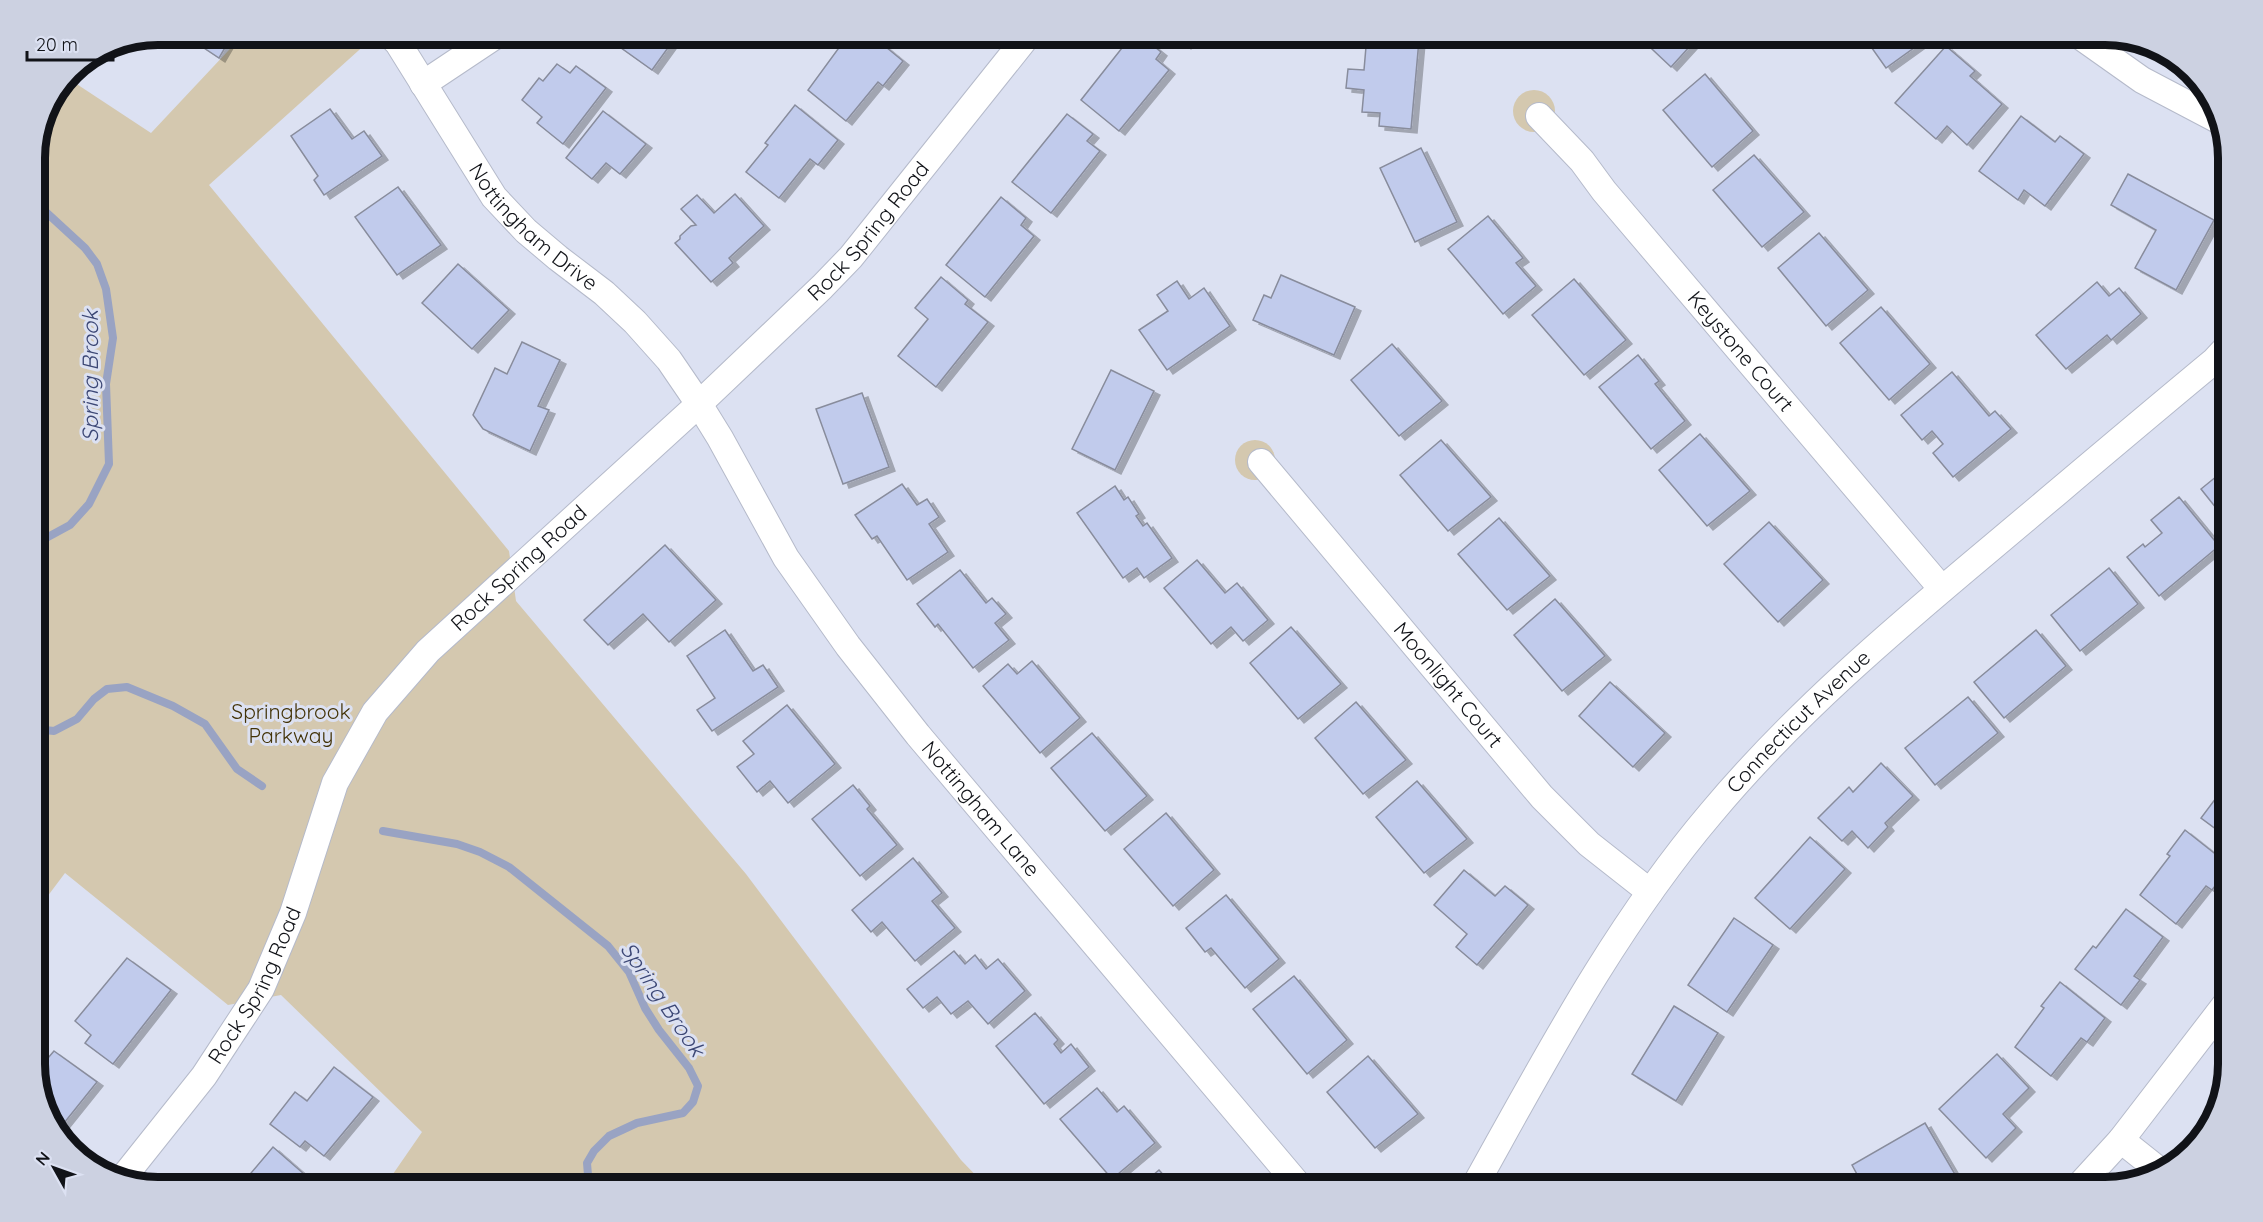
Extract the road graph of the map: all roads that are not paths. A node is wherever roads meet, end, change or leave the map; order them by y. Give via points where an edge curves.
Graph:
1 (399, 45) edge
2 (482, 45) edge
3 (1020, 45) edge
4 (2093, 45) edge
5 (423, 84) junction
6 (2209, 115) edge
7 (1539, 116) dead end
8 (2218, 357) edge
9 (699, 404) junction
10 (1261, 462) dead end
11 (1942, 589) junction
12 (1650, 892) junction
13 (2218, 1015) edge
14 (2121, 1140) junction
15 (2153, 1166) edge
16 (127, 1172) edge
17 (1291, 1177) edge
18 (1480, 1177) edge
19 (2088, 1177) edge

1 - 5 street, Nottingham Drive
2 - 5 street
3 - 9 street, Rock Spring Road via 851,257
4 - 6 street via 2142,80
5 - 9 street, Nottingham Drive via 494,197 526,231 635,322 669,360
7 - 11 street, Keystone Court via 1582,161
8 - 11 street, Connecticut Avenue
9 - 16 street, Rock Spring Road via 428,651 375,712 335,783 293,913 261,989 204,1076
9 - 17 street, Nottingham Lane via 786,558 848,646 918,735
10 - 12 street, Moonlight Court via 1542,797 1589,844
11 - 12 street, Connecticut Avenue via 1820,697 1767,750 1711,813
12 - 18 street, Connecticut Avenue via 1563,1028
13 - 14 street
14 - 15 street
14 - 19 street

